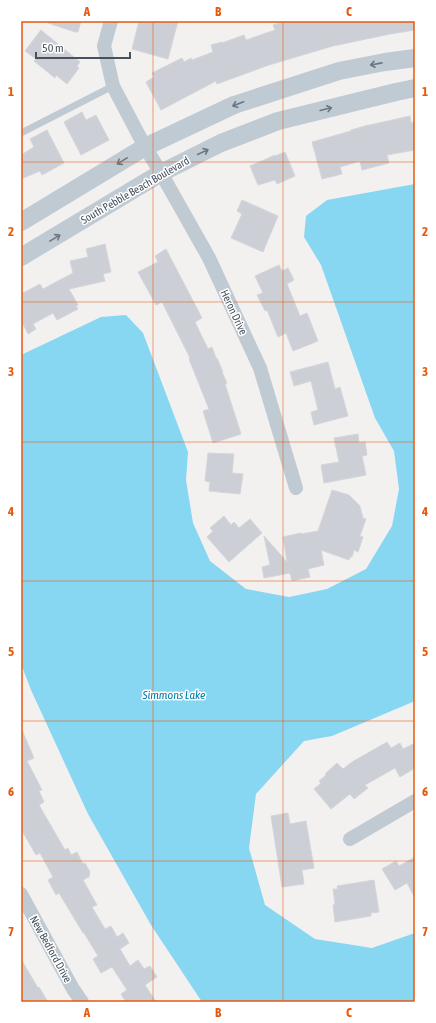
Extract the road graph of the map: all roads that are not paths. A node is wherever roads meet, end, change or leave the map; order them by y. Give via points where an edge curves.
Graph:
1 (111, 21) edge
2 (411, 58) edge
3 (113, 86) junction
4 (413, 88) edge
5 (268, 93) junction
6 (278, 121) junction
7 (21, 133) edge
8 (145, 147) junction
9 (161, 173) junction
10 (21, 222) edge
11 (21, 257) edge
12 (296, 488) dead end
13 (415, 801) edge
14 (350, 839) dead end
15 (21, 894) edge
16 (82, 1002) edge

1 - 3 street, Heron Drive via 104,46
2 - 4 street
2 -> 5 street via 339,71
3 - 7 lane
3 - 8 street, Heron Drive
6 -> 4 street, South Pebble Beach Boulevard
5 - 6 street
5 -> 8 street
9 -> 6 street, South Pebble Beach Boulevard via 221,143
8 - 9 street, Heron Drive
8 -> 10 street
11 -> 9 street, South Pebble Beach Boulevard
9 - 12 street, Heron Drive via 209,258 260,368
13 - 14 street
15 - 16 street, New Bedford Drive

